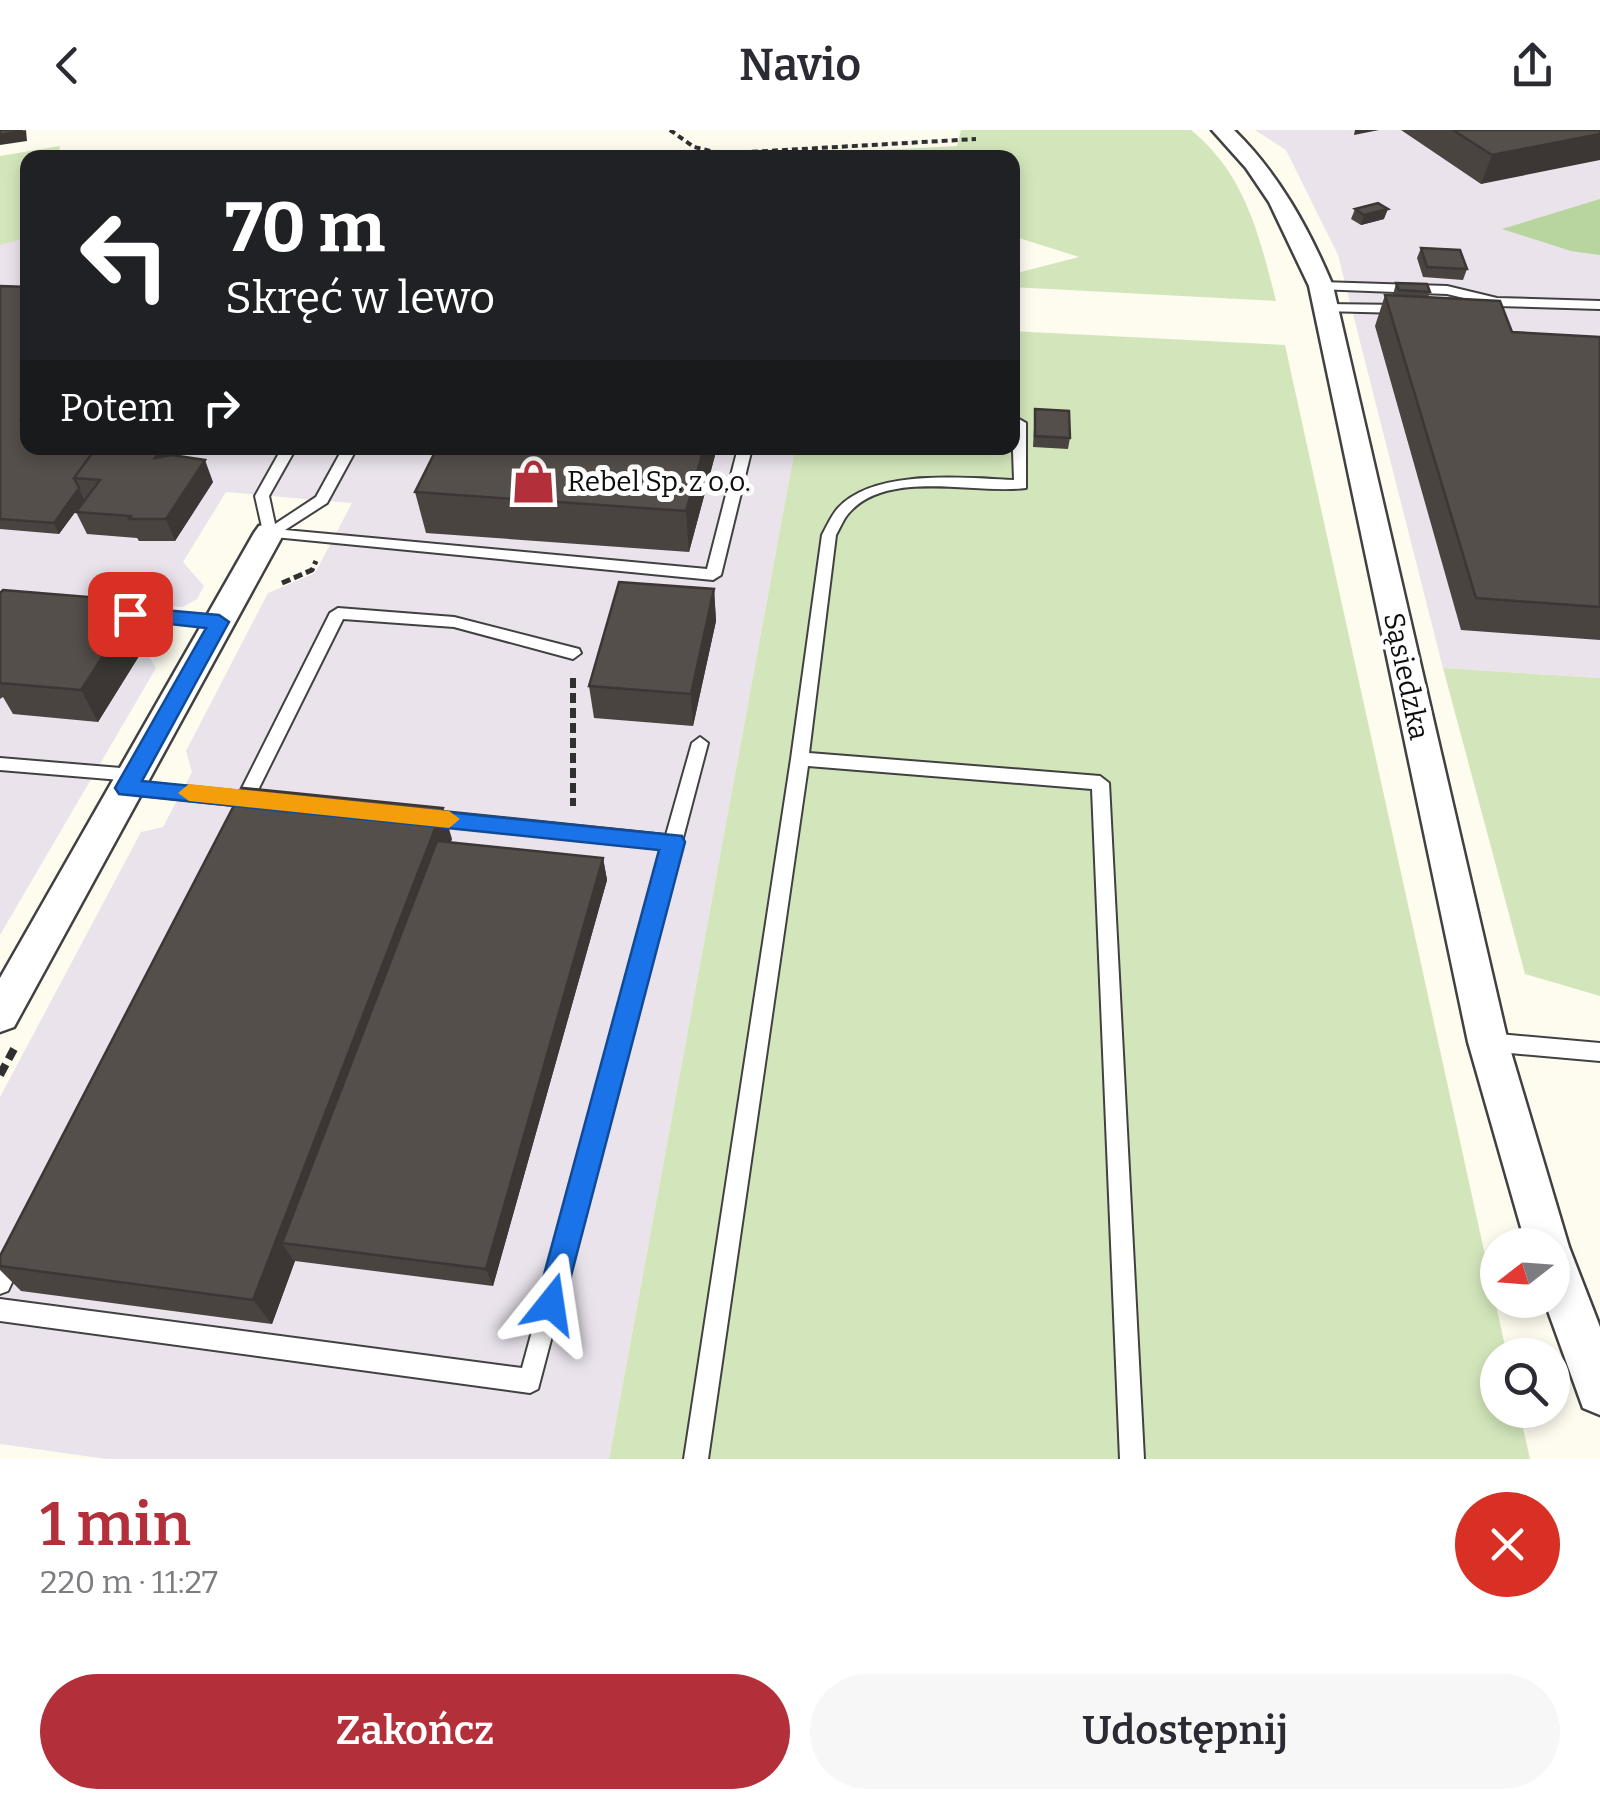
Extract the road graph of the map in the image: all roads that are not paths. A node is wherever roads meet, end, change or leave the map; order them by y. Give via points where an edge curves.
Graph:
1 (1222, 130) edge
2 (1324, 297) junction
3 (1497, 302) junction
4 (1600, 305) edge
5 (1420, 310) edge
6 (1458, 310) edge
7 (285, 455) edge
8 (346, 455) edge
9 (742, 455) edge
10 (1020, 455) edge
11 (270, 533) junction
12 (109, 613) edge
13 (219, 622) junction
14 (573, 653) road end
15 (700, 743) dead end
16 (800, 759) junction
17 (0, 764) edge
18 (130, 781) junction
19 (245, 798) junction
20 (278, 802) edge
21 (414, 816) edge
22 (229, 831) edge
23 (673, 842) junction
24 (0, 1015) edge
25 (1488, 1042) junction
26 (1600, 1052) edge
27 (1543, 1228) edge
28 (26, 1231) edge
29 (0, 1283) edge
30 (1570, 1308) edge
31 (0, 1310) edge
32 (1600, 1390) edge
33 (696, 1459) edge
34 (1132, 1459) edge

1 - 2 street, Sąsiedzka via 1308,251
2 - 3 lane via 1447,290
2 - 5 lane
2 - 25 street, Sąsiedzka
3 - 4 lane
3 - 6 lane
7 - 11 lane via 262,496
8 - 11 lane via 322,500
9 - 11 lane via 713,575
10 - 16 lane via 1021,485 938,482 879,491 846,508 829,535
11 - 13 street
12 - 13 lane
13 - 18 street
14 - 19 lane via 454,622 338,613
15 - 23 lane
16 - 33 lane
16 - 34 lane via 1100,783
17 - 18 lane
18 - 19 lane
18 - 24 street
19 - 20 lane
19 - 22 lane
21 - 23 lane
23 - 31 lane via 530,1380
25 - 26 lane
25 - 27 street, Sąsiedzka
28 - 29 lane
30 - 32 street

